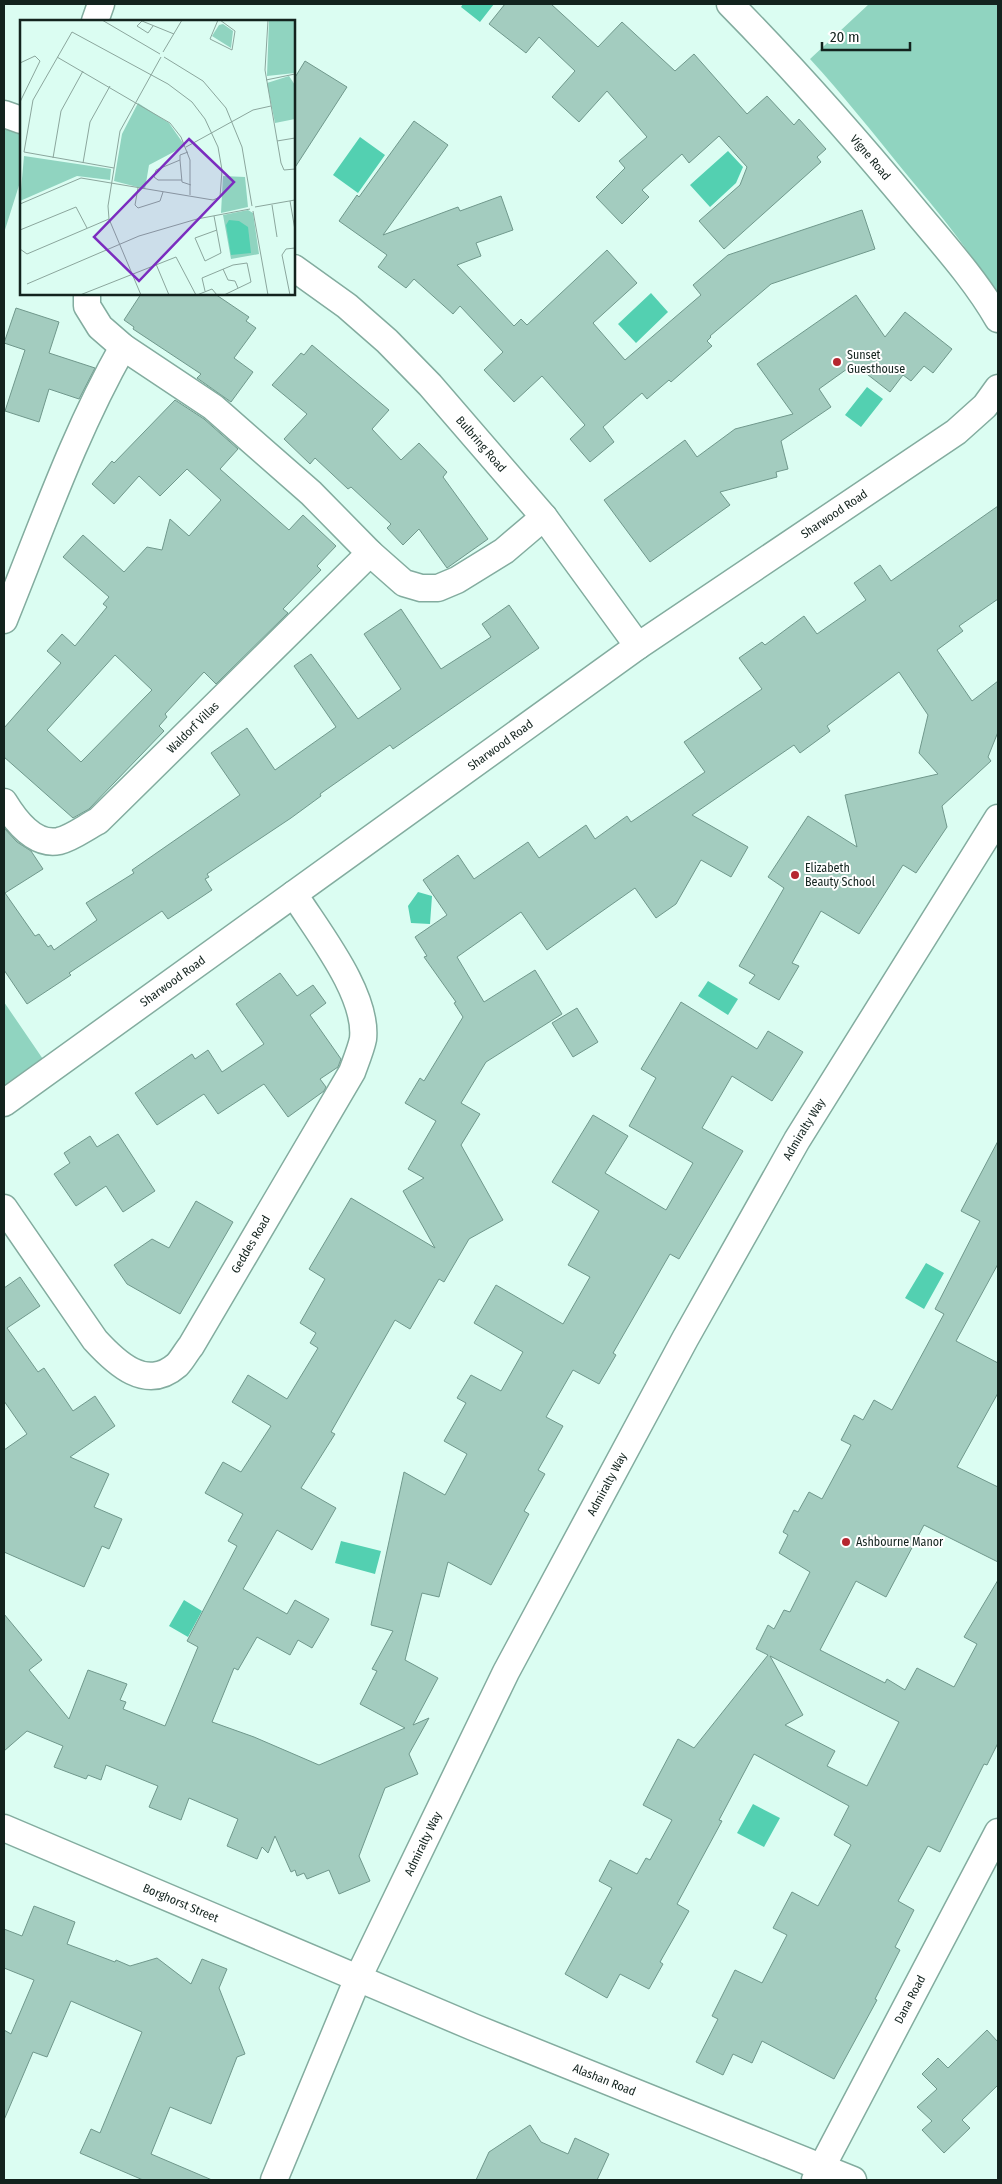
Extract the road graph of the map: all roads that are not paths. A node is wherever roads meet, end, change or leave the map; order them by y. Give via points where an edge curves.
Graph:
1 (100, 4) edge
2 (730, 4) edge
3 (95, 20) edge
4 (4, 114) edge
5 (20, 120) edge
6 (295, 269) edge
7 (87, 295) edge
8 (998, 319) edge
9 (123, 347) junction
10 (998, 388) edge
11 (544, 517) junction
12 (370, 553) junction
13 (4, 620) edge
14 (638, 646) junction
15 (4, 802) edge
16 (998, 818) edge
17 (294, 894) junction
18 (4, 1103) edge
19 (4, 1208) edge
20 (4, 1828) edge
21 (998, 1832) edge
22 (358, 1978) junction
23 (818, 2174) edge
24 (274, 2180) edge
25 (853, 2180) edge

1 - 3 street
2 - 8 street, Vigne Road via 796,70 872,158 947,249
4 - 5 street
6 - 11 street, Bulbring Road via 348,306 387,341 430,385
7 - 9 street via 87,306 100,327
9 - 12 street via 213,407 311,493
9 - 13 street via 87,418
10 - 14 street, Sharwood Road via 985,406 956,432
11 - 12 street via 504,551 438,588 404,583
11 - 14 street, Bulbring Road
12 - 15 street, Waldorf Villas via 98,821 59,841 44,840 19,825
14 - 17 street, Sharwood Road
16 - 22 street, Admiralty Way via 797,1140 685,1339 506,1672
17 - 18 street, Sharwood Road
17 - 19 street, Geddes Road via 353,988 362,1015 363,1039 352,1072 177,1364 159,1375 143,1375 129,1371 113,1359 95,1340
20 - 22 street, Borghorst Street
21 - 23 street, Dana Road
22 - 23 street, Alashan Road
22 - 24 street, Admiralty Way
23 - 25 street, Alashan Road

